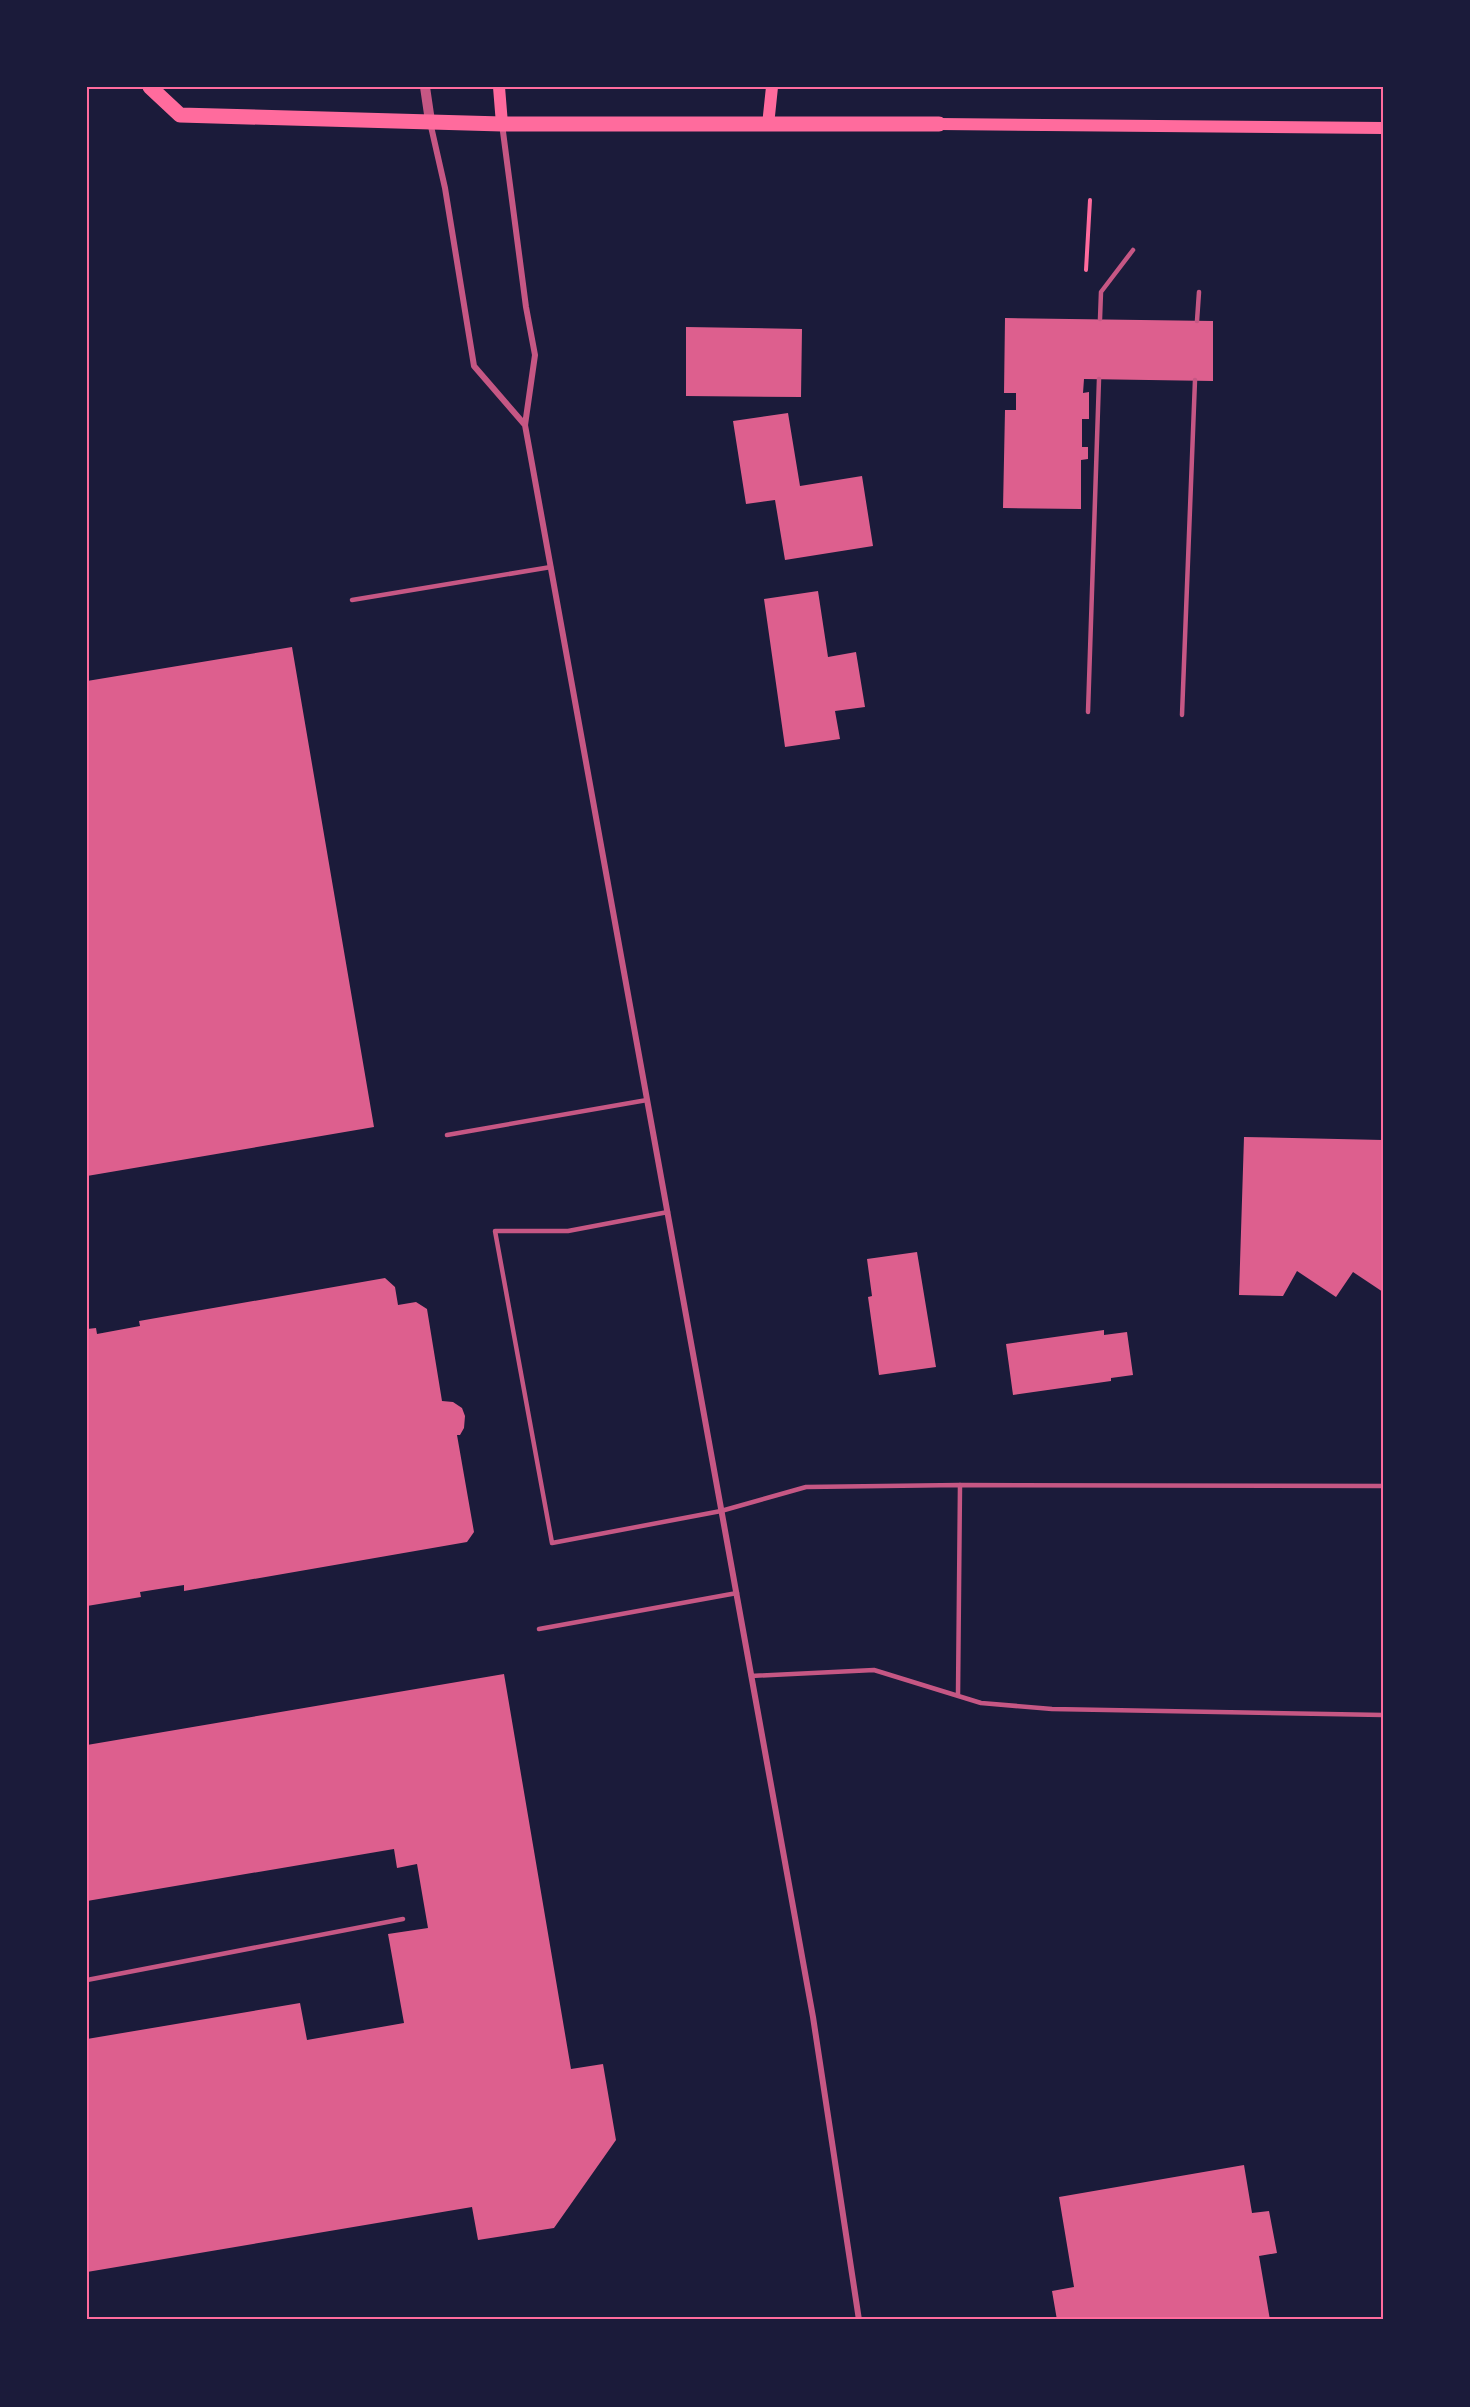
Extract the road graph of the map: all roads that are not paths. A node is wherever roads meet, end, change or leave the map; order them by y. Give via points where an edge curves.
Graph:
1 (150, 87) edge
2 (425, 87) edge
3 (499, 87) edge
4 (772, 87) edge
5 (430, 121) junction
6 (502, 124) junction
7 (939, 124) joint
8 (768, 125) junction
9 (1383, 128) edge
10 (1133, 250) dead end
11 (1198, 292) dead end
12 (1100, 319) dead end
13 (1197, 321) dead end
14 (1099, 379) dead end
15 (1195, 380) dead end
16 (525, 425) junction
17 (551, 567) junction
18 (352, 600) dead end
19 (1088, 712) dead end
20 (1182, 715) dead end
21 (647, 1100) junction
22 (447, 1135) dead end
23 (668, 1212) junction
24 (960, 1485) junction
25 (1383, 1486) edge
26 (721, 1511) junction
27 (737, 1593) junction
28 (539, 1629) dead end
29 (752, 1676) junction
30 (958, 1696) junction
31 (1383, 1715) edge
32 (403, 1919) dead end
33 (87, 1980) edge
34 (859, 2320) edge

1 - 5 main road via 180,115
2 - 5 street
3 - 6 main road
4 - 8 main road
5 - 6 main road
5 - 16 street via 474,366
6 - 8 main road
6 - 16 street via 535,355
7 - 8 main road
7 - 9 main road
10 - 12 lane via 1101,292
11 - 13 lane
14 - 19 lane
15 - 20 lane
16 - 17 street
17 - 18 lane
17 - 21 street
21 - 22 lane
21 - 23 street
23 - 26 street
23 - 26 lane via 568,1231 495,1231 552,1543
24 - 25 lane
24 - 26 lane via 806,1487
24 - 30 lane
26 - 27 street
27 - 28 lane
27 - 29 street
29 - 30 lane via 874,1670
29 - 34 street via 813,2018
30 - 31 lane via 981,1702 1052,1708
32 - 33 lane

